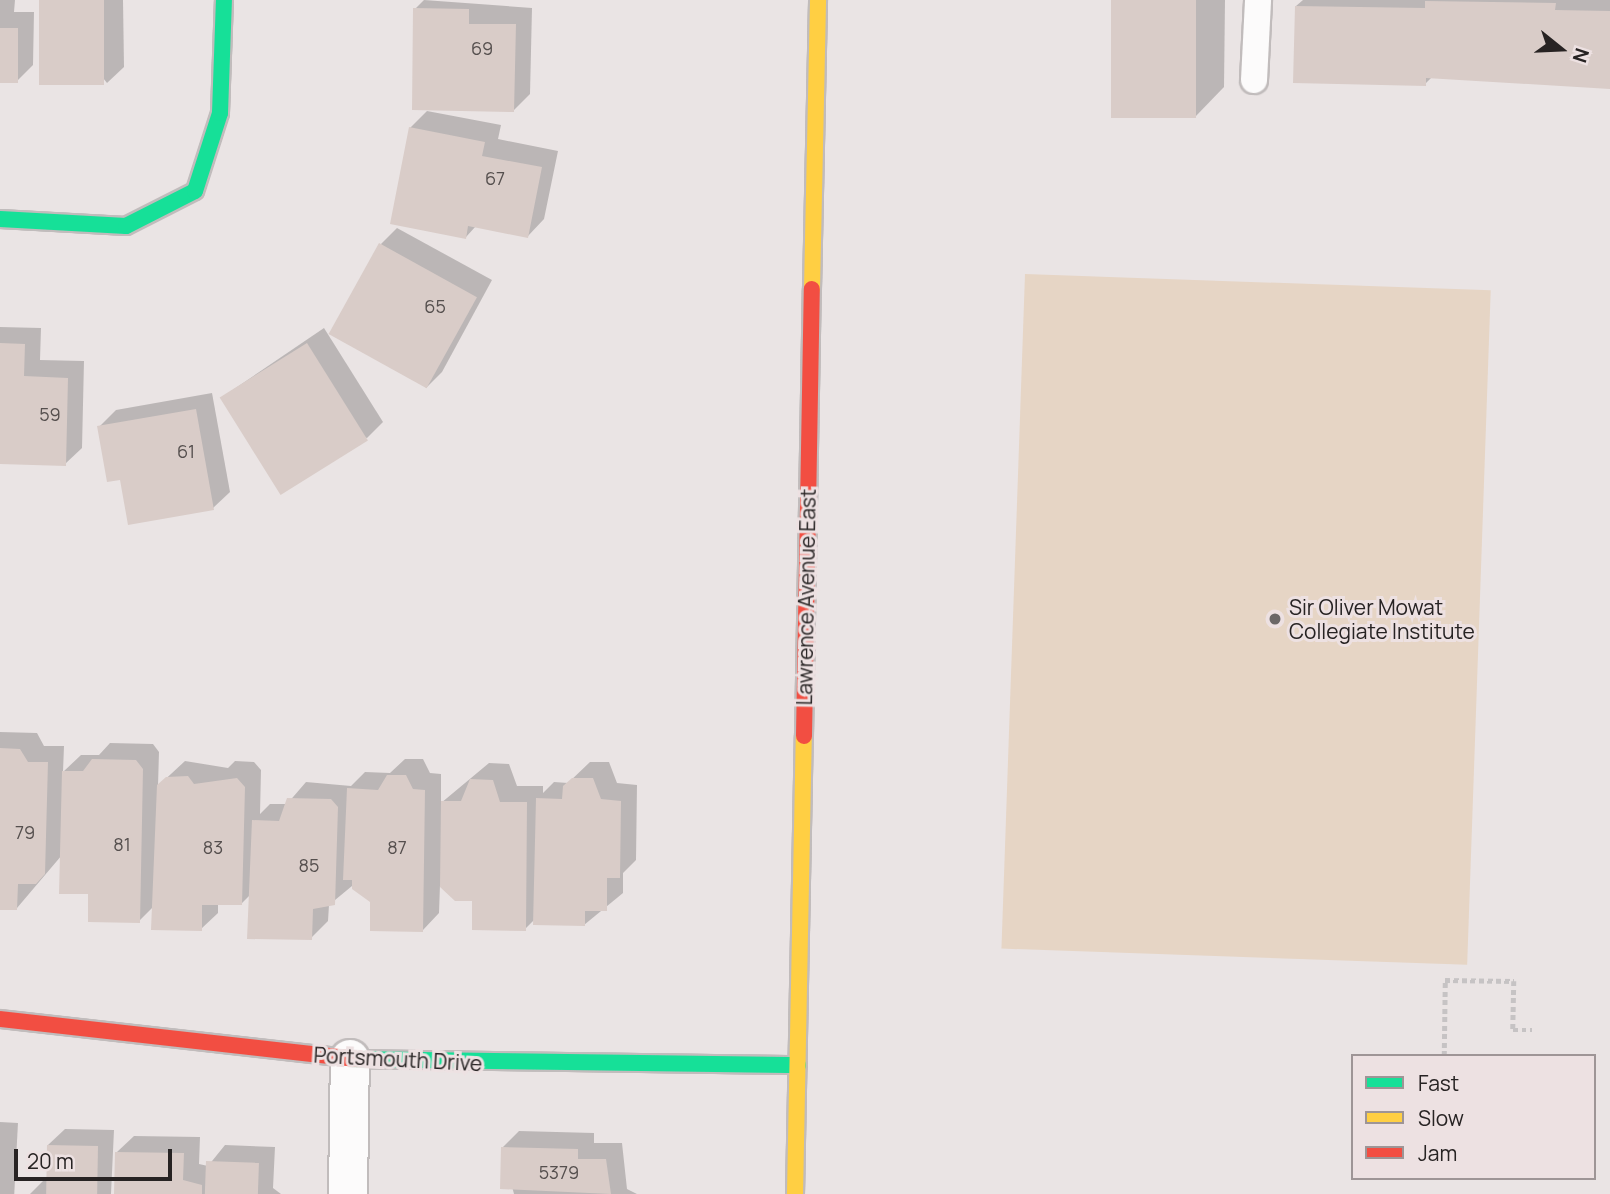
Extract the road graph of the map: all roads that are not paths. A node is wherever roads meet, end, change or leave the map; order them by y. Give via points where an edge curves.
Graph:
1 (224, 0) edge
2 (818, 0) edge
3 (1258, 0) edge
4 (1254, 80) dead end
5 (0, 219) edge
6 (0, 1019) edge
7 (350, 1059) junction
8 (798, 1065) junction
9 (348, 1194) edge
10 (795, 1194) edge

1 - 5 street via 220,113 195,191 126,226
2 - 8 street, Lawrence Avenue East
3 - 4 lane
6 - 7 street, Portsmouth Drive
7 - 8 street, Portsmouth Drive
7 - 9 street
8 - 10 street, Lawrence Avenue East

